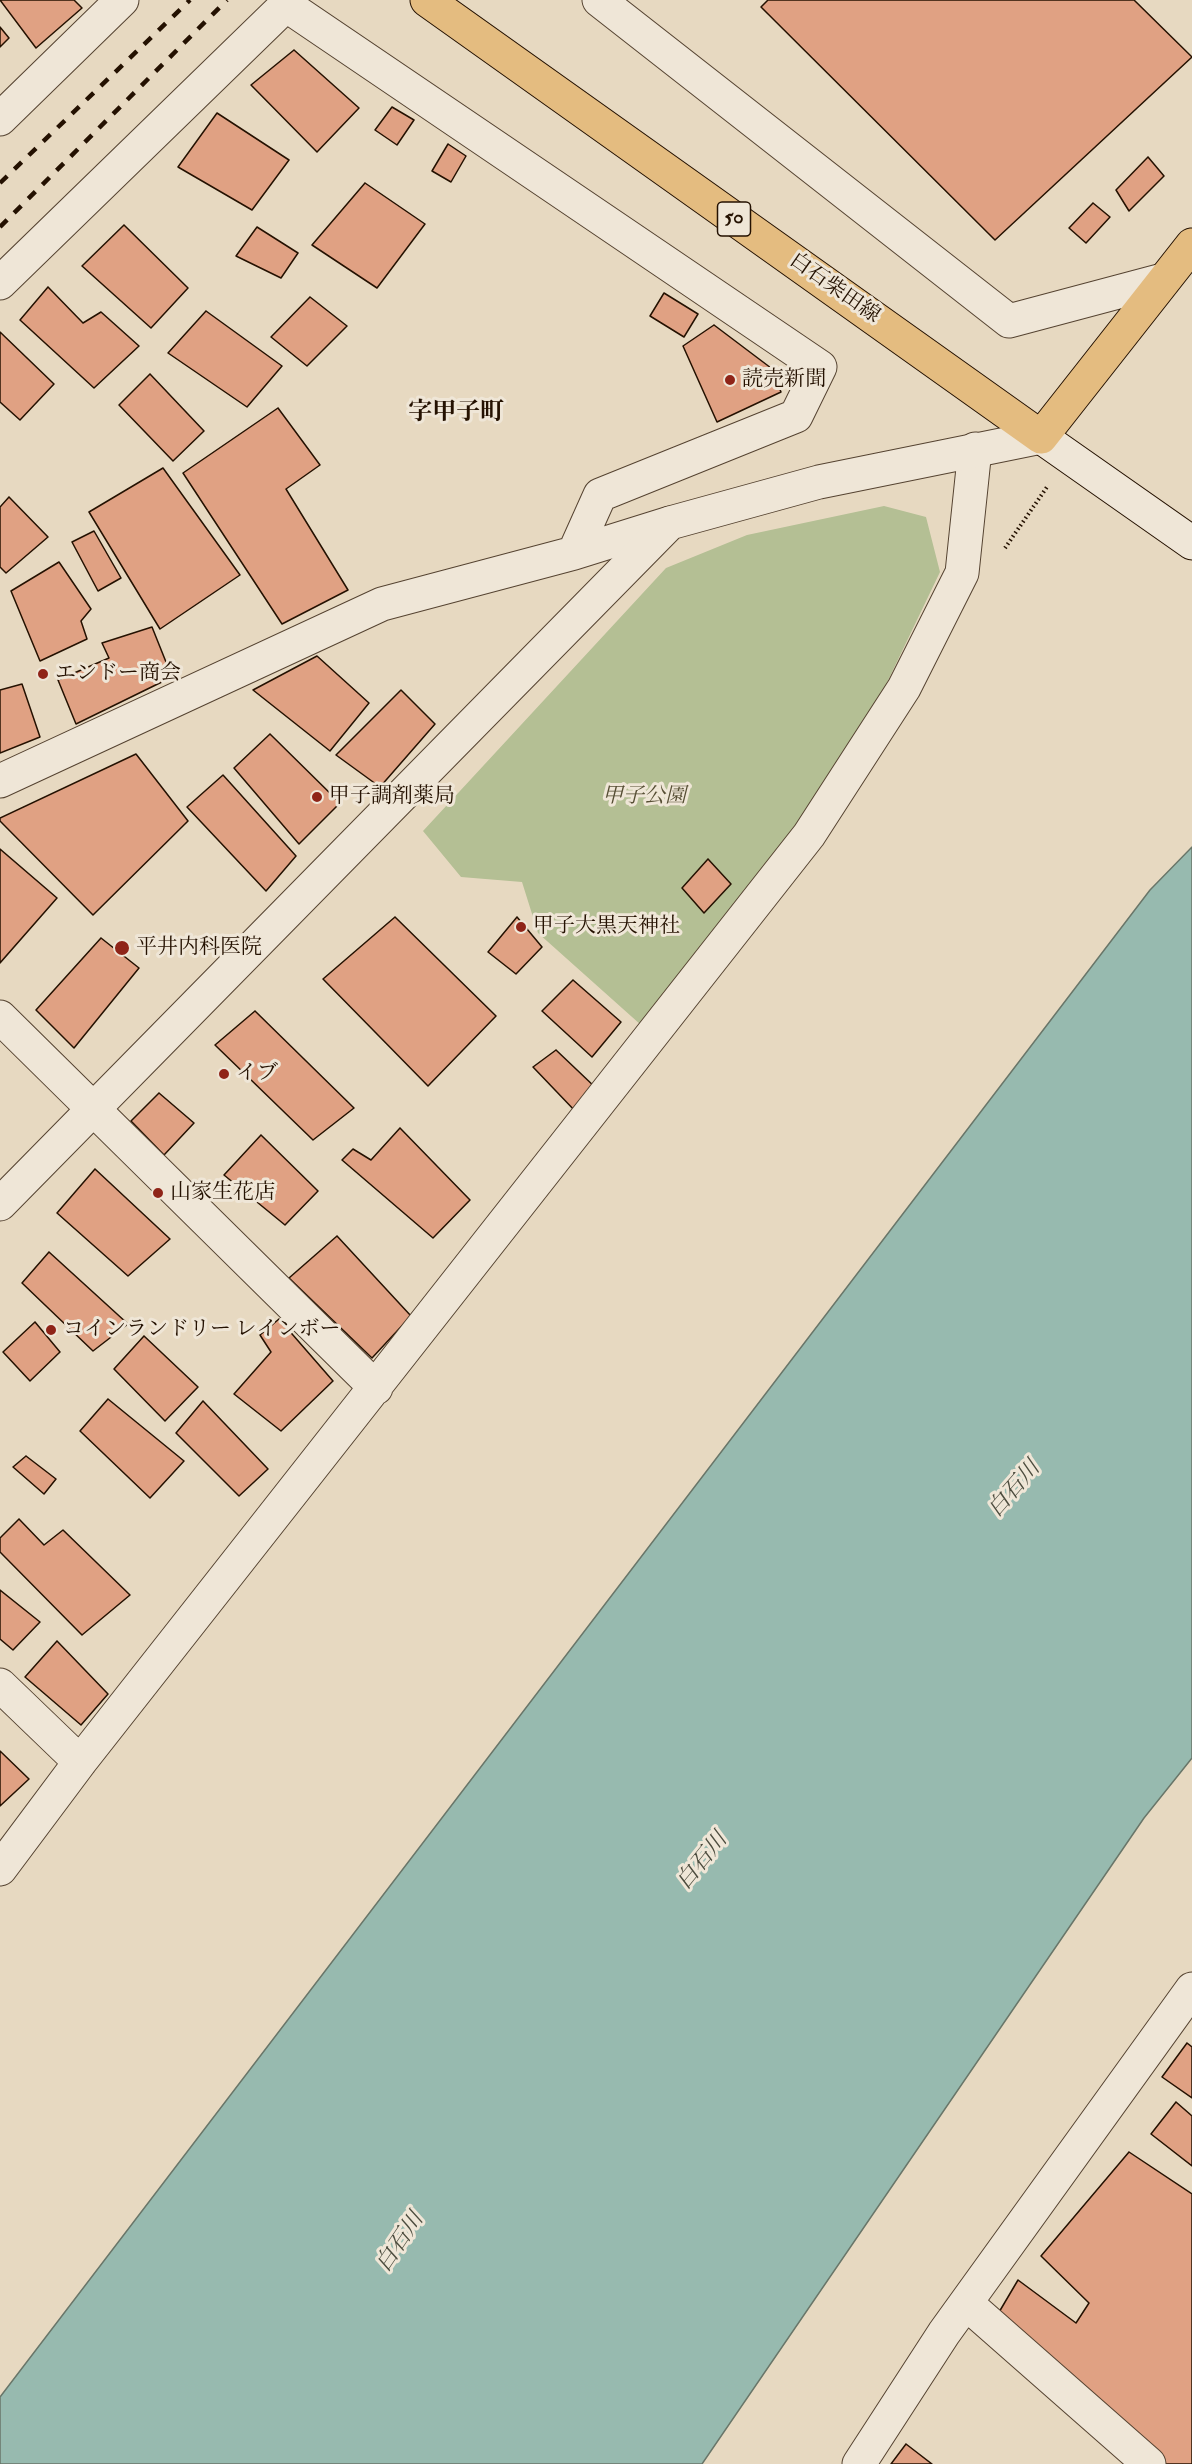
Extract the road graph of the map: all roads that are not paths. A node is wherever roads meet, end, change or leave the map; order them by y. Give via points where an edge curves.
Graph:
1 (122, 0) edge
2 (427, 0) edge
3 (598, 0) edge
4 (287, 2) edge
5 (0, 119) edge
6 (1192, 245) edge
7 (1163, 280) junction
8 (0, 283) edge
9 (1041, 437) junction
10 (975, 449) junction
11 (670, 523) junction
12 (1192, 543) edge
13 (574, 553) junction
14 (0, 781) edge
15 (0, 1017) edge
16 (93, 1109) junction
17 (0, 1204) edge
18 (376, 1388) junction
19 (0, 1685) edge
20 (80, 1762) junction
21 (0, 1869) edge
22 (1192, 1989) edge
23 (966, 2303) junction
24 (859, 2464) edge
25 (1149, 2464) edge

1 - 5 street
2 - 9 main road, 白石柴田線 / 50
3 - 7 street via 1009,321
4 - 8 street
4 - 13 street via 820,367 796,416 600,495
6 - 7 main road
7 - 9 main road
9 - 10 street
9 - 12 street
10 - 11 street via 819,482
10 - 18 street via 962,573 904,688 809,835
11 - 13 street
11 - 16 street
13 - 14 street via 382,604
15 - 16 street
16 - 17 street
16 - 18 street
18 - 20 street
19 - 20 street
20 - 21 street
22 - 23 street
23 - 24 street
23 - 25 street

